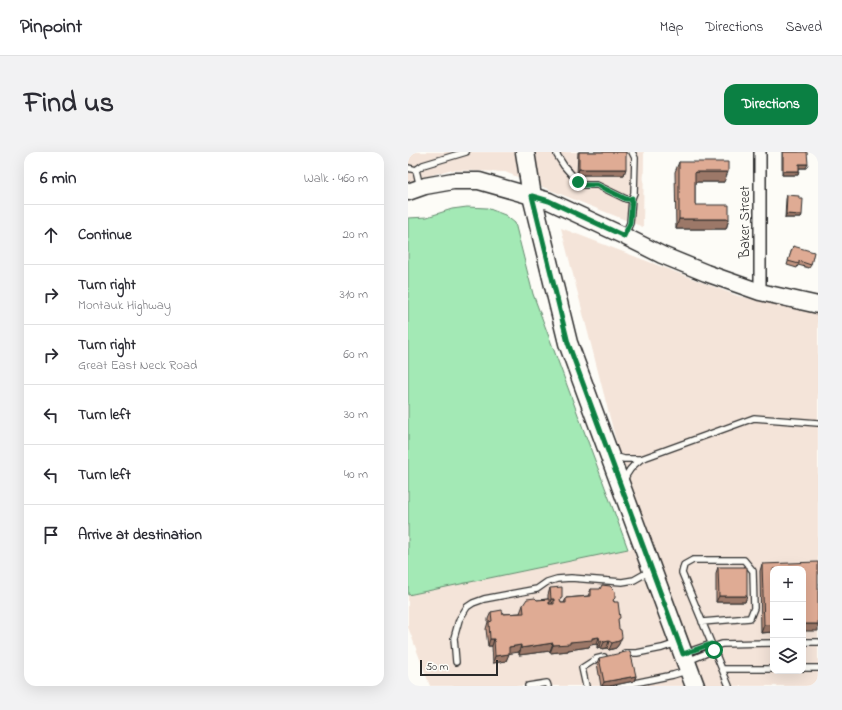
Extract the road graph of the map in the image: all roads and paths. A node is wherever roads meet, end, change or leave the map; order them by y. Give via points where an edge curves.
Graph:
1 (466, 152) edge
2 (525, 152) edge
3 (557, 152) edge
4 (632, 152) edge
5 (759, 152) edge
6 (408, 168) edge
7 (416, 170) junction
8 (414, 190) edge
9 (532, 196) junction
10 (632, 198) junction
11 (624, 236) junction
12 (760, 292) junction
13 (818, 305) edge
14 (818, 423) edge
15 (609, 454) junction
16 (641, 459) junction
17 (622, 489) junction
18 (652, 570) junction
19 (702, 622) junction
20 (806, 642) edge
21 (818, 642) edge
22 (770, 643) edge
23 (713, 647) junction
24 (621, 654) edge
25 (608, 656) edge
26 (456, 662) dead end
27 (686, 663) edge
28 (770, 668) edge
29 (806, 668) edge
30 (818, 668) edge
31 (722, 669) junction
32 (528, 686) edge
33 (548, 686) edge
34 (586, 686) edge
35 (620, 686) edge
36 (729, 686) edge

1 - 7 lane via 423,164
2 - 9 main road
3 - 10 lane via 564,166 581,185 597,185 626,199
4 - 10 lane via 635,158
5 - 12 street, Baker Street
6 - 7 lane
7 - 8 lane
8 - 9 main road via 453,181 479,181
9 - 11 main road via 549,201
9 - 15 main road via 568,343
10 - 11 lane via 630,223
11 - 12 main road via 706,273
12 - 13 main road
14 - 16 lane via 754,418
15 - 16 lane via 623,459
15 - 17 main road
16 - 17 lane via 628,471
17 - 18 main road
18 - 26 lane via 634,580 622,582 557,579 537,589 472,603 459,620 454,638
18 - 27 main road
19 - 19 lane via 750,618 754,608 753,571 744,560 693,560 684,566 682,574
19 - 23 lane
20 - 21 lane
22 - 23 lane via 722,644
23 - 27 lane
23 - 31 lane
24 - 27 lane via 662,648
25 - 34 lane via 596,659 582,668
27 - 35 lane via 672,675
28 - 31 lane
29 - 30 lane
31 - 36 lane
32 - 33 lane via 547,683

